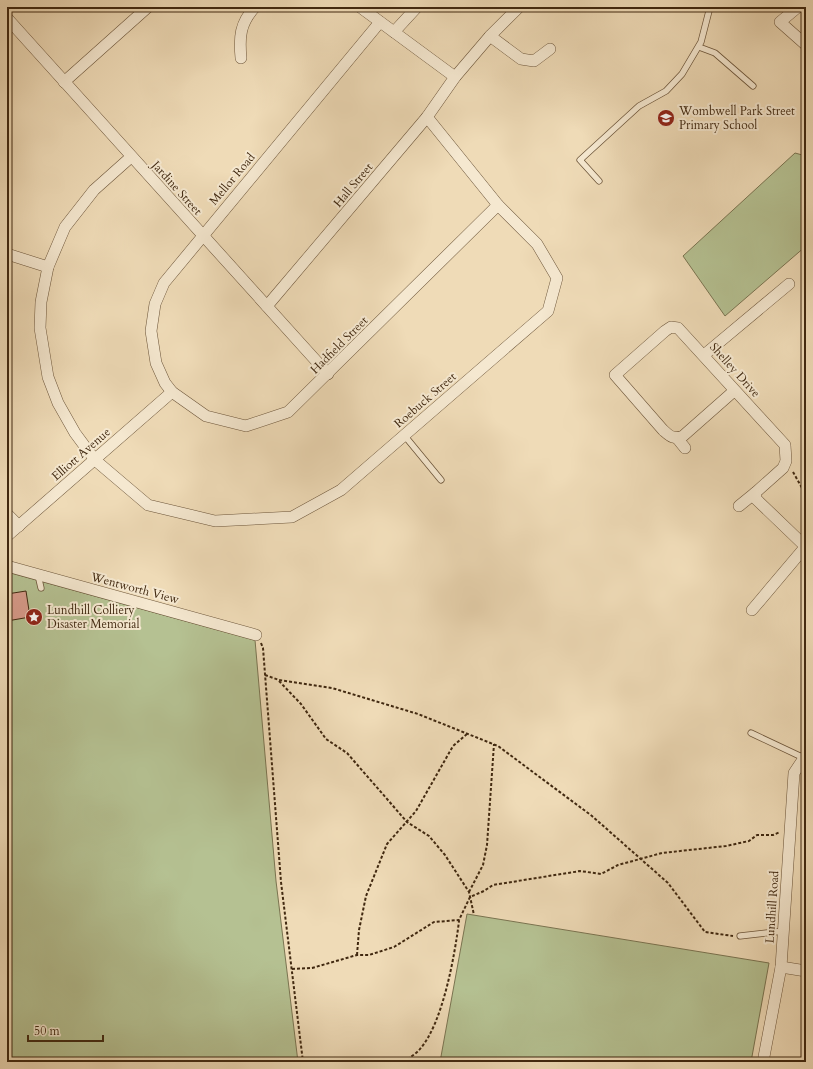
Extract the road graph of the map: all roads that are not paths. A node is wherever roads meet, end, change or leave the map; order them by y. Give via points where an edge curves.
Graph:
1 (148, 7) edge
2 (255, 7) edge
3 (360, 7) edge
4 (417, 7) edge
5 (519, 7) edge
6 (798, 7) edge
7 (709, 8) edge
8 (7, 18) edge
9 (380, 22) junction
10 (394, 32) junction
11 (490, 36) junction
12 (806, 45) edge
13 (699, 47) junction
14 (550, 49) dead end
15 (241, 58) dead end
16 (455, 77) junction
17 (64, 82) junction
18 (753, 86) dead end
19 (427, 117) junction
20 (131, 157) junction
21 (599, 181) dead end
22 (498, 205) junction
23 (203, 235) junction
24 (7, 254) edge
25 (48, 267) junction
26 (789, 284) dead end
27 (267, 306) junction
28 (704, 355) junction
29 (328, 374) junction
30 (734, 391) junction
31 (172, 392) junction
32 (404, 435) junction
33 (677, 438) junction
34 (685, 448) dead end
35 (95, 460) junction
36 (441, 480) dead end
37 (755, 493) junction
38 (739, 506) dead end
39 (7, 514) edge
40 (19, 526) junction
41 (7, 536) edge
42 (806, 546) edge
43 (7, 566) edge
44 (38, 575) junction
45 (41, 588) dead end
46 (752, 610) dead end
47 (256, 635) road end
48 (751, 733) dead end
49 (805, 757) edge
50 (783, 932) junction
51 (740, 936) road end
52 (781, 966) junction
53 (806, 971) edge
54 (763, 1062) edge

1 - 17 street
2 - 15 street via 246,18 240,33
3 - 9 street
4 - 10 street
5 - 11 street, Hall Street
6 - 12 street via 780,22
7 - 13 lane
8 - 17 street, Jardine Street
9 - 10 street
9 - 23 street, Mellor Road
10 - 16 street
11 - 14 street via 520,59 534,61
11 - 16 street, Hall Street
13 - 18 lane via 715,53
13 - 21 lane via 673,85 639,106 580,160
16 - 19 street, Hall Street
17 - 20 street, Jardine Street
19 - 22 street, Roebuck Street
19 - 27 street, Hall Street
20 - 23 street, Jardine Street
20 - 25 street, Roebuck Street via 94,190 78,209 65,227
22 - 29 street, Hadfield Street
22 - 32 street, Roebuck Street via 537,244 557,278 548,312
23 - 27 street, Jardine Street
23 - 31 street, Mellor Road via 164,284 152,318 152,346 156,363
24 - 25 street
25 - 35 street, Roebuck Street via 40,315 42,348 48,377 74,433
26 - 28 street
27 - 29 street, Jardine Street
28 - 30 street, Shelley Drive
28 - 33 street, Shelley Drive via 678,328 671,327 615,375 663,430 671,437
29 - 31 street, Hadfield Street via 288,412 246,426 206,416
30 - 33 street via 683,436
30 - 37 street, Shelley Drive via 785,445 786,461 783,468
31 - 35 street, Elliott Avenue
32 - 35 street, Roebuck Street via 341,490 292,517 215,520 148,505
32 - 36 lane
33 - 34 street
35 - 40 street, Elliott Avenue
37 - 38 street, Shelley Drive
37 - 42 street via 756,499
39 - 40 street
40 - 41 street, Elliott Avenue
42 - 46 street
43 - 44 street, Wentworth View
44 - 45 lane
44 - 47 street, Wentworth View
48 - 49 lane
49 - 50 street, Lundhill Road via 794,773
50 - 51 lane
50 - 52 street, Lundhill Road
52 - 53 street
52 - 54 street, Lundhill Road

